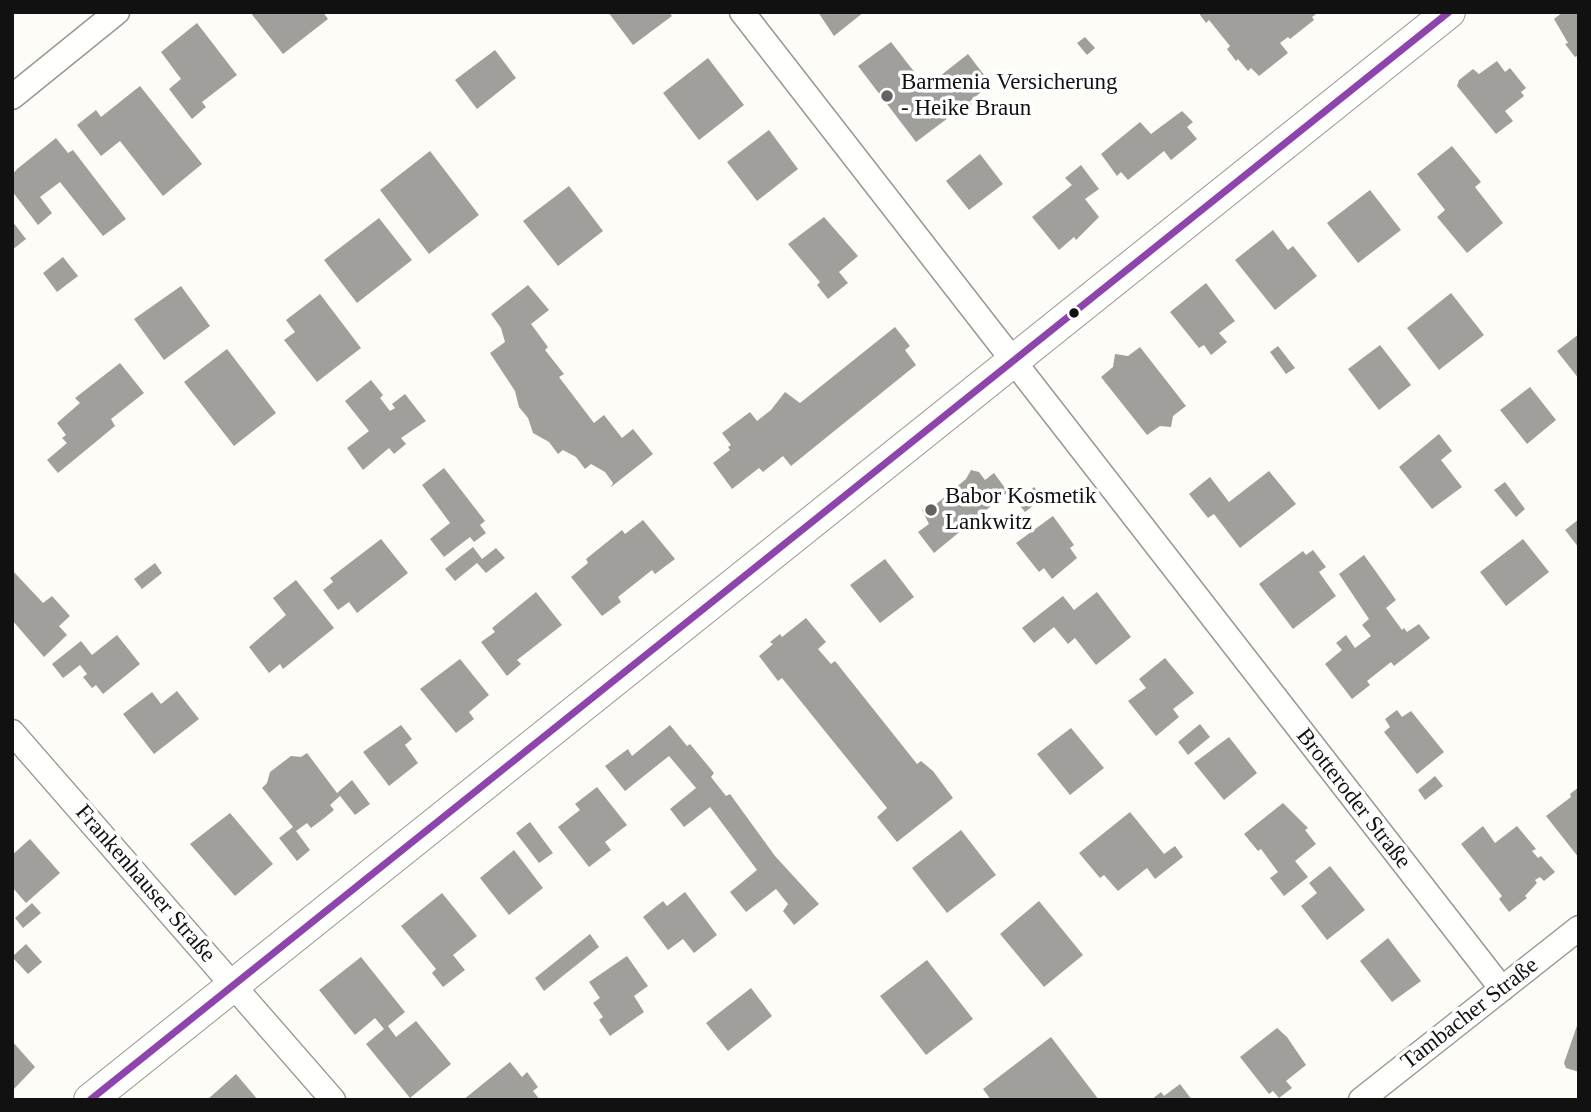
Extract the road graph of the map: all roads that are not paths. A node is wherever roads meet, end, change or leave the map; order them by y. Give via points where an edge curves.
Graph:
1 (117, 12) edge
2 (742, 12) edge
3 (1448, 12) edge
4 (12, 97) edge
5 (1013, 361) junction
6 (12, 732) edge
7 (1579, 928) edge
8 (233, 985) junction
9 (1502, 989) junction
10 (90, 1100) edge
11 (333, 1100) edge
12 (1361, 1100) edge

1 - 4 street
2 - 5 street, Brotteroder Straße
3 - 5 street
5 - 8 street
5 - 9 street, Brotteroder Straße
6 - 8 street, Frankenhauser Straße
7 - 9 street, Tambacher Straße
8 - 10 street
8 - 11 street, Frankenhauser Straße
9 - 12 street, Tambacher Straße

